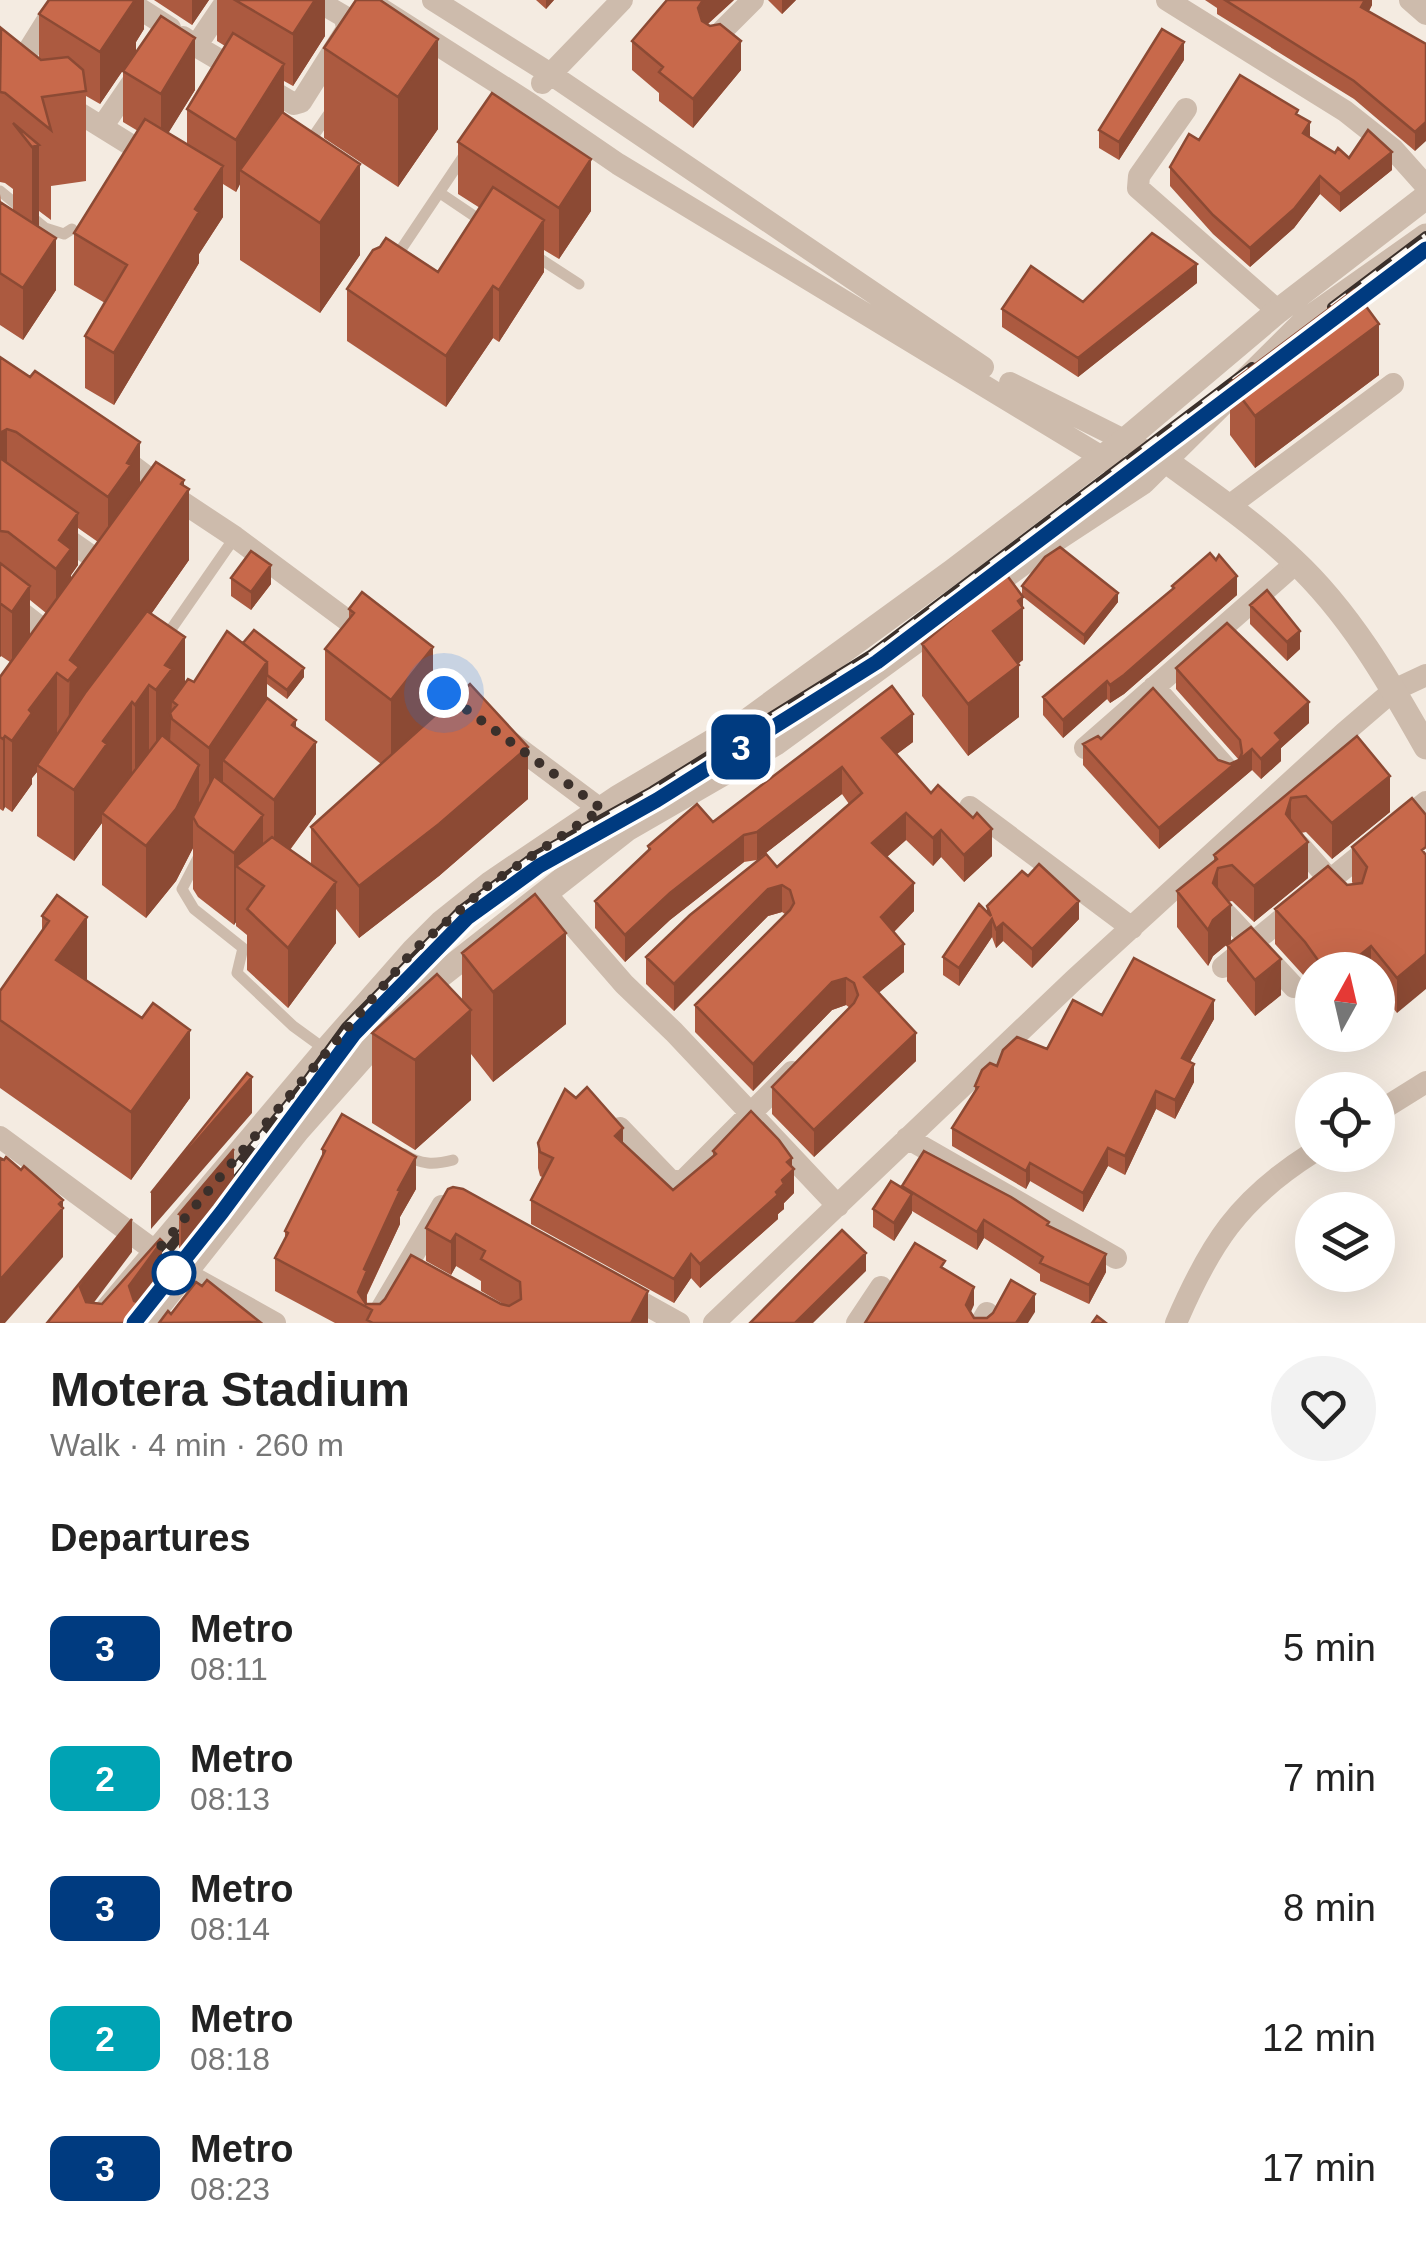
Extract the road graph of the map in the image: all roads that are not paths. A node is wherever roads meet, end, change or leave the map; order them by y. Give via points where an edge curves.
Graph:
1 (60, 0) edge
2 (126, 0) edge
3 (227, 0) edge
4 (316, 0) edge
5 (367, 0) edge
6 (622, 0) edge
7 (719, 0) edge
8 (754, 0) edge
9 (1167, 0) edge
10 (1410, 0) edge
11 (437, 1) edge
12 (1426, 14) edge
13 (736, 18) junction
14 (170, 28) junction
15 (714, 40) edge
16 (196, 46) junction
17 (549, 73) junction
18 (529, 102) junction
19 (336, 104) edge
20 (1186, 109) dead end
21 (102, 127) junction
22 (478, 132) edge
23 (302, 152) edge
24 (174, 164) edge
25 (1426, 186) edge
26 (0, 191) edge
27 (440, 193) junction
28 (1426, 196) edge
29 (489, 226) junction
30 (72, 229) edge
31 (504, 236) edge
32 (1426, 236) edge
33 (479, 242) edge
34 (519, 246) edge
35 (382, 278) edge
36 (578, 284) dead end
37 (1278, 311) junction
38 (1393, 384) dead end
39 (1124, 441) junction
40 (106, 446) edge
41 (1102, 457) junction
42 (1166, 462) junction
43 (1143, 482) junction
44 (1198, 485) junction
45 (1229, 506) junction
46 (36, 517) edge
47 (235, 537) junction
48 (1296, 563) junction
49 (111, 569) edge
50 (0, 596) edge
51 (60, 642) edge
52 (154, 654) edge
53 (1426, 675) edge
54 (1154, 687) junction
55 (1394, 690) junction
56 (1426, 747) edge
57 (1085, 748) edge
58 (1228, 770) edge
59 (1426, 802) edge
60 (970, 807) dead end
61 (602, 809) junction
62 (627, 828) junction
63 (1300, 846) edge
64 (204, 847) edge
65 (1330, 880) junction
66 (545, 893) junction
67 (1353, 906) edge
68 (1227, 915) edge
69 (1132, 928) junction
70 (1254, 943) junction
71 (1223, 967) edge
72 (1294, 987) dead end
73 (326, 1050) junction
74 (804, 1060) edge
75 (1426, 1082) edge
76 (1395, 1101) edge
77 (751, 1113) junction
78 (620, 1128) edge
79 (0, 1137) edge
80 (907, 1138) junction
81 (386, 1142) edge
82 (453, 1160) dead end
83 (1295, 1166) edge
84 (838, 1206) junction
85 (469, 1207) edge
86 (156, 1252) junction
87 (1116, 1258) dead end
88 (185, 1273) junction
89 (609, 1284) edge
90 (881, 1287) dead end
91 (96, 1323) edge
92 (145, 1323) edge
93 (275, 1323) edge
94 (373, 1323) edge
95 (679, 1323) edge
96 (714, 1323) edge
97 (858, 1323) edge
98 (1176, 1323) edge

1 - 21 street via 20,64 21,78
2 - 14 street
3 - 16 street
4 - 16 street via 345,17 347,29 301,102 223,73
5 - 18 street via 388,24 502,95
6 - 17 street
7 - 13 street
8 - 13 street
9 - 25 street via 1345,111
10 - 12 street
11 - 17 street
13 - 15 street
14 - 16 street
14 - 21 street
17 - 18 street
17 - 39 street via 937,339
18 - 41 street via 618,164
19 - 23 lane
20 - 37 street via 1139,176 1138,188
21 - 24 street
22 - 27 lane
26 - 30 lane via 45,228 64,234
27 - 29 lane
27 - 35 lane
28 - 37 street
29 - 31 lane
29 - 33 lane
32 - 42 street via 1304,322
34 - 36 lane
37 - 39 street
38 - 45 street
39 - 41 street
39 - 42 street
40 - 47 street via 161,500
41 - 43 street
41 - 61 street via 748,721
42 - 43 street
42 - 44 street
43 - 44 street
43 - 62 street via 776,743
44 - 45 street
45 - 48 street
46 - 49 street
47 - 52 lane
47 - 61 street via 470,718
48 - 54 street via 1235,630
48 - 55 street via 1340,610
50 - 51 street
53 - 55 street
54 - 57 street
54 - 58 street
55 - 56 street
55 - 69 street
59 - 65 street
60 - 69 street
61 - 62 street
61 - 73 street via 441,923
62 - 66 street
63 - 65 street
64 - 73 lane via 182,889 194,909 243,948 238,973
65 - 67 street
65 - 70 street
66 - 77 street via 681,1026
66 - 88 street via 422,990 351,1068 332,1109 297,1132
68 - 70 street
69 - 80 street
70 - 71 street
70 - 72 street
73 - 86 street
74 - 77 street
75 - 76 street
77 - 78 street via 681,1183 669,1179
77 - 84 street
79 - 86 street
80 - 84 street
80 - 87 street
81 - 82 lane via 416,1162
83 - 98 street via 1251,1198 1217,1240
84 - 96 street
85 - 94 street via 443,1205 413,1271
86 - 88 street
86 - 91 street
88 - 92 street
88 - 93 street
89 - 95 street
90 - 97 street

